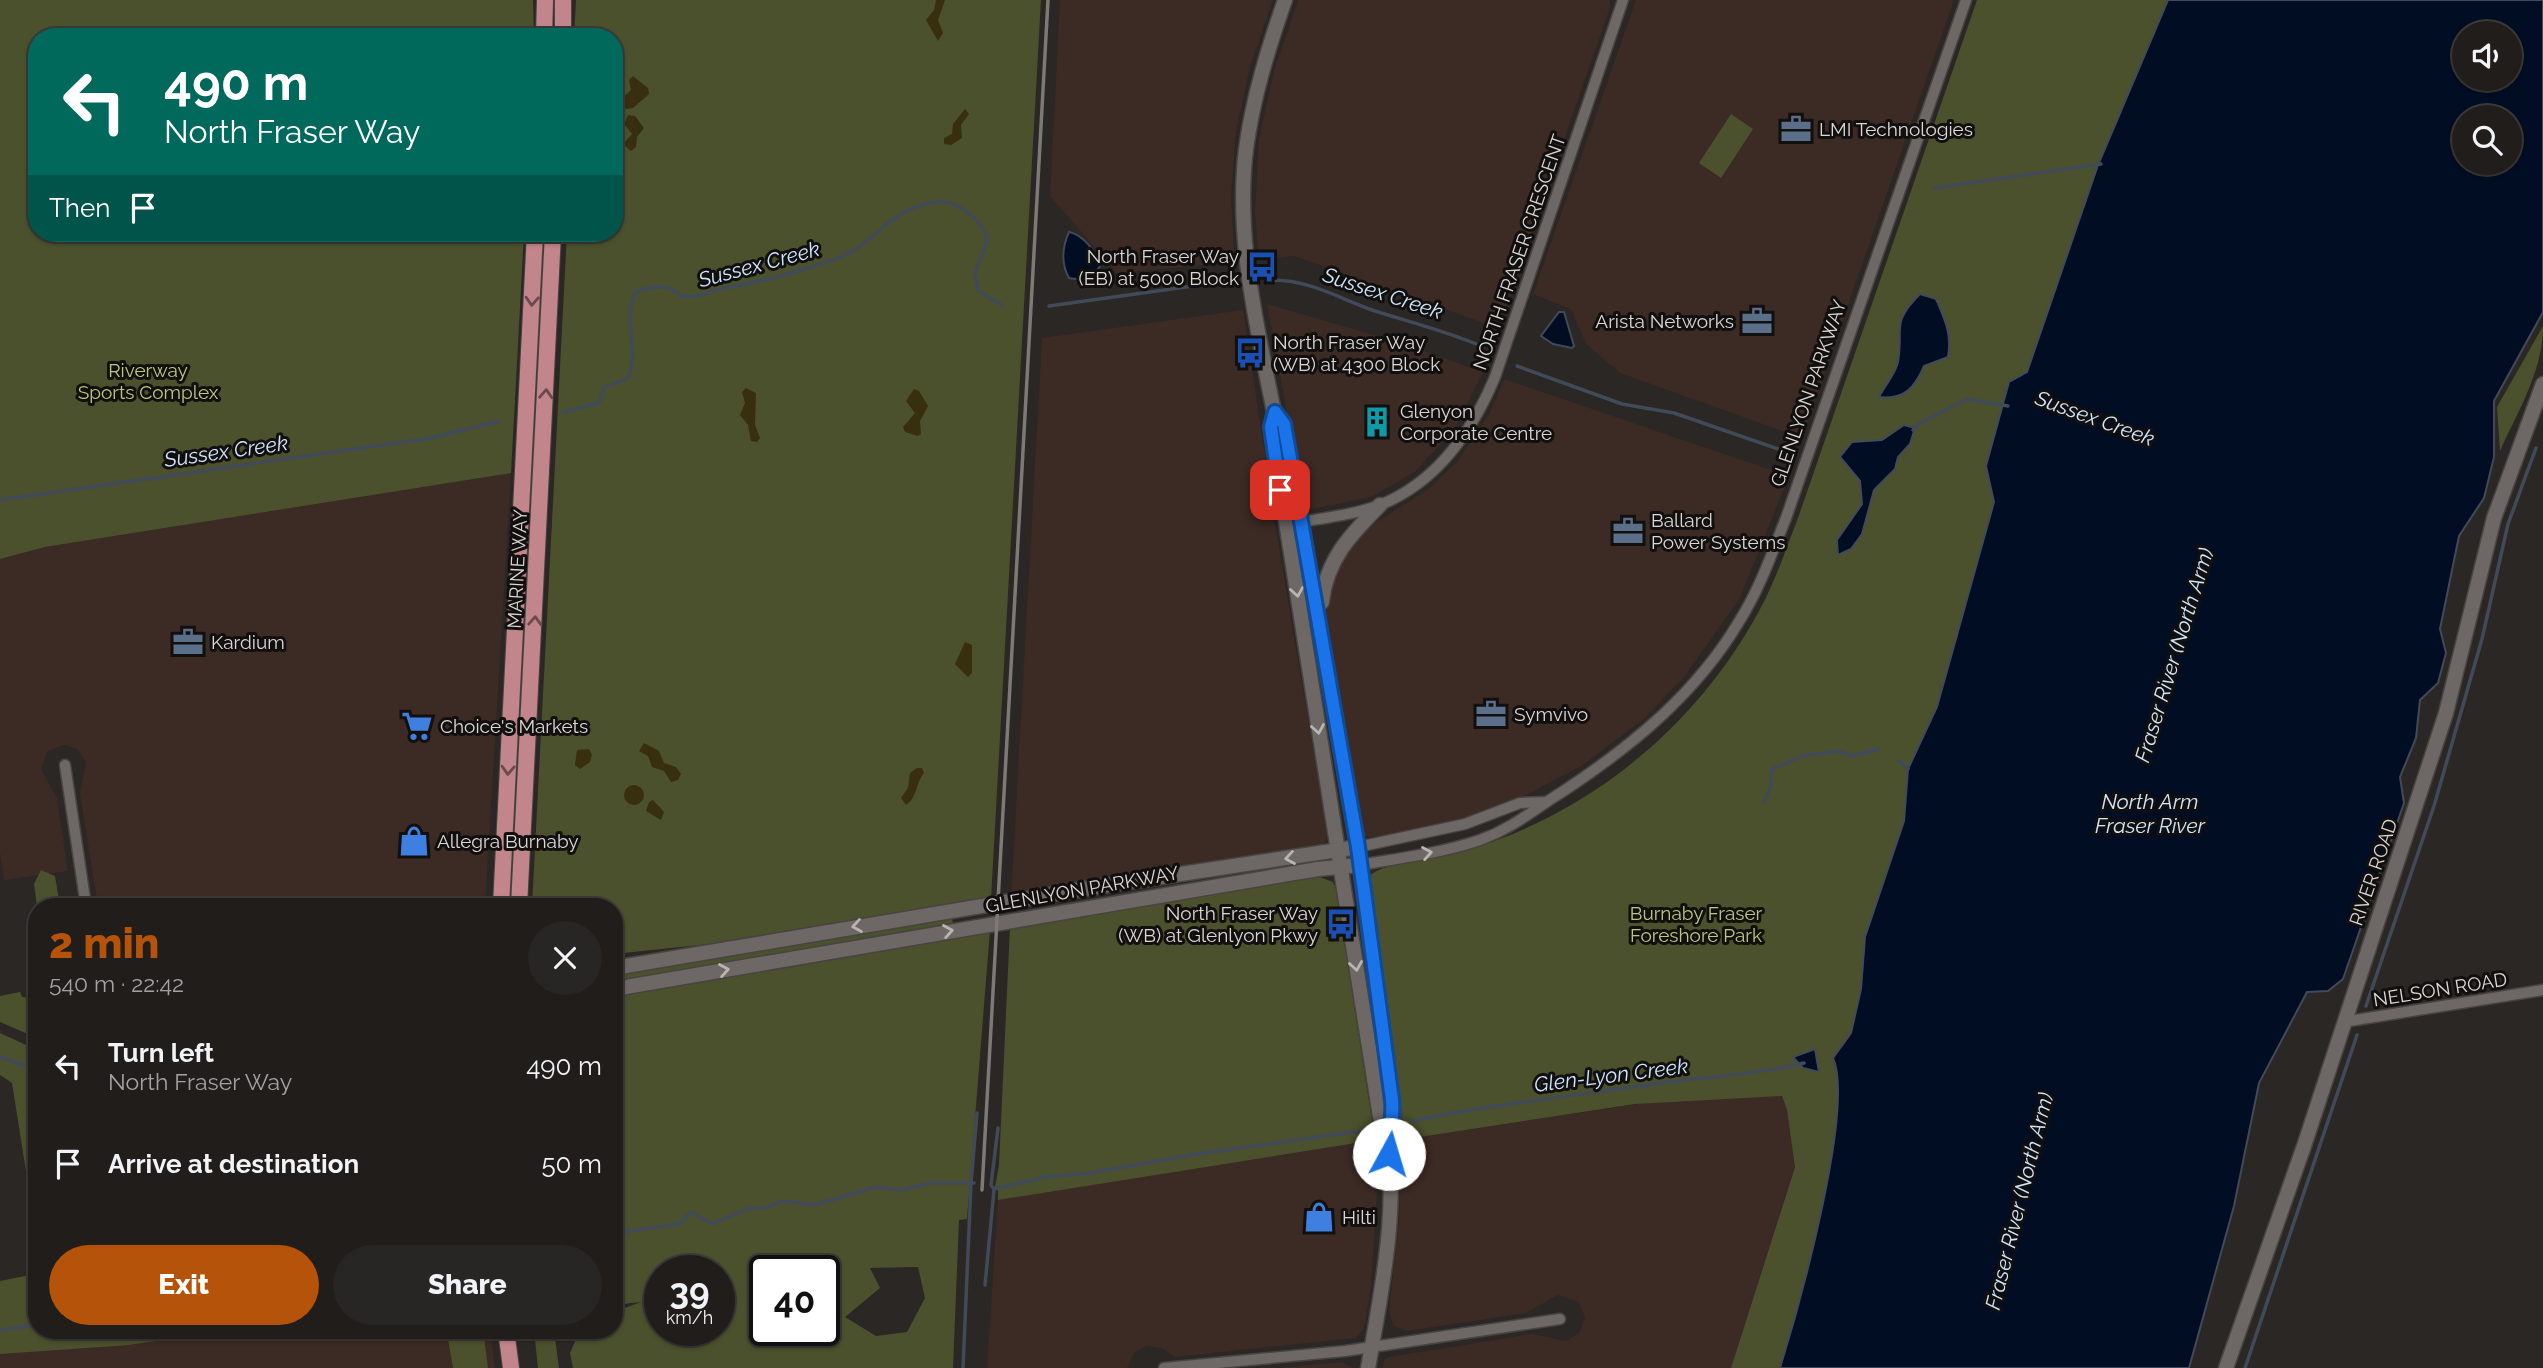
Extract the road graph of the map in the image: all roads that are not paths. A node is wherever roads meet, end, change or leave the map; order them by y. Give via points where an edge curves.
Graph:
1 (545, 0) edge
2 (563, 0) edge
3 (1285, 0) edge
4 (1623, 0) edge
5 (1966, 0) edge
6 (544, 28) edge
7 (563, 28) edge
8 (535, 242) edge
9 (554, 242) edge
10 (2543, 384) edge
11 (1275, 412) junction
12 (1380, 505) junction
13 (1303, 522) junction
14 (1286, 524) junction
15 (1320, 621) junction
16 (65, 765) dead end
17 (1546, 802) junction
18 (1358, 847) junction
19 (1337, 850) junction
20 (1360, 865) junction
21 (1339, 866) junction
22 (85, 898) edge
23 (501, 898) edge
24 (519, 898) edge
25 (623, 966) edge
26 (623, 987) edge
27 (2543, 990) edge
28 (2343, 1022) junction
29 (1388, 1138) junction
30 (1560, 1319) dead end
31 (507, 1339) edge
32 (1371, 1346) junction
33 (511, 1368) edge
34 (1164, 1368) edge
35 (1368, 1368) edge
36 (2226, 1368) edge

1 - 6 main road
2 - 7 main road
3 - 11 street via 1254,102 1243,206
4 - 12 street, NORTH FRASER CRESCENT via 1486,399 1470,429 1439,466 1411,489
5 - 17 street, GLENLYON PARKWAY via 1761,582 1714,660 1661,717 1618,755
8 -> 23 main road, MARINE WAY
24 -> 9 main road, MARINE WAY
10 - 28 street, RIVER ROAD via 2494,518 2446,713
11 - 13 street via 1284,424
11 - 14 street via 1271,427
12 - 13 street, NORTH FRASER CRESCENT
12 - 15 street via 1336,554 1324,583
13 - 14 street, NORTH FRASER CRESCENT
13 - 15 street
14 -> 19 street
15 - 18 street
16 - 22 street
17 - 18 street, GLENLYON PARKWAY via 1520,803 1465,824
20 -> 17 street, GLENLYON PARKWAY via 1479,840 1521,822
18 - 19 street, GLENLYON PARKWAY
18 - 20 street
19 - 21 street
19 -> 25 street, GLENLYON PARKWAY
20 - 21 street, GLENLYON PARKWAY
20 - 29 street via 1393,1108
26 -> 21 street, GLENLYON PARKWAY
21 -> 29 street via 1380,1117
27 - 28 street, NELSON ROAD
28 - 36 street, RIVER ROAD
29 - 32 street via 1388,1228
30 - 32 street
31 - 33 main road
32 - 34 street
32 - 35 street

